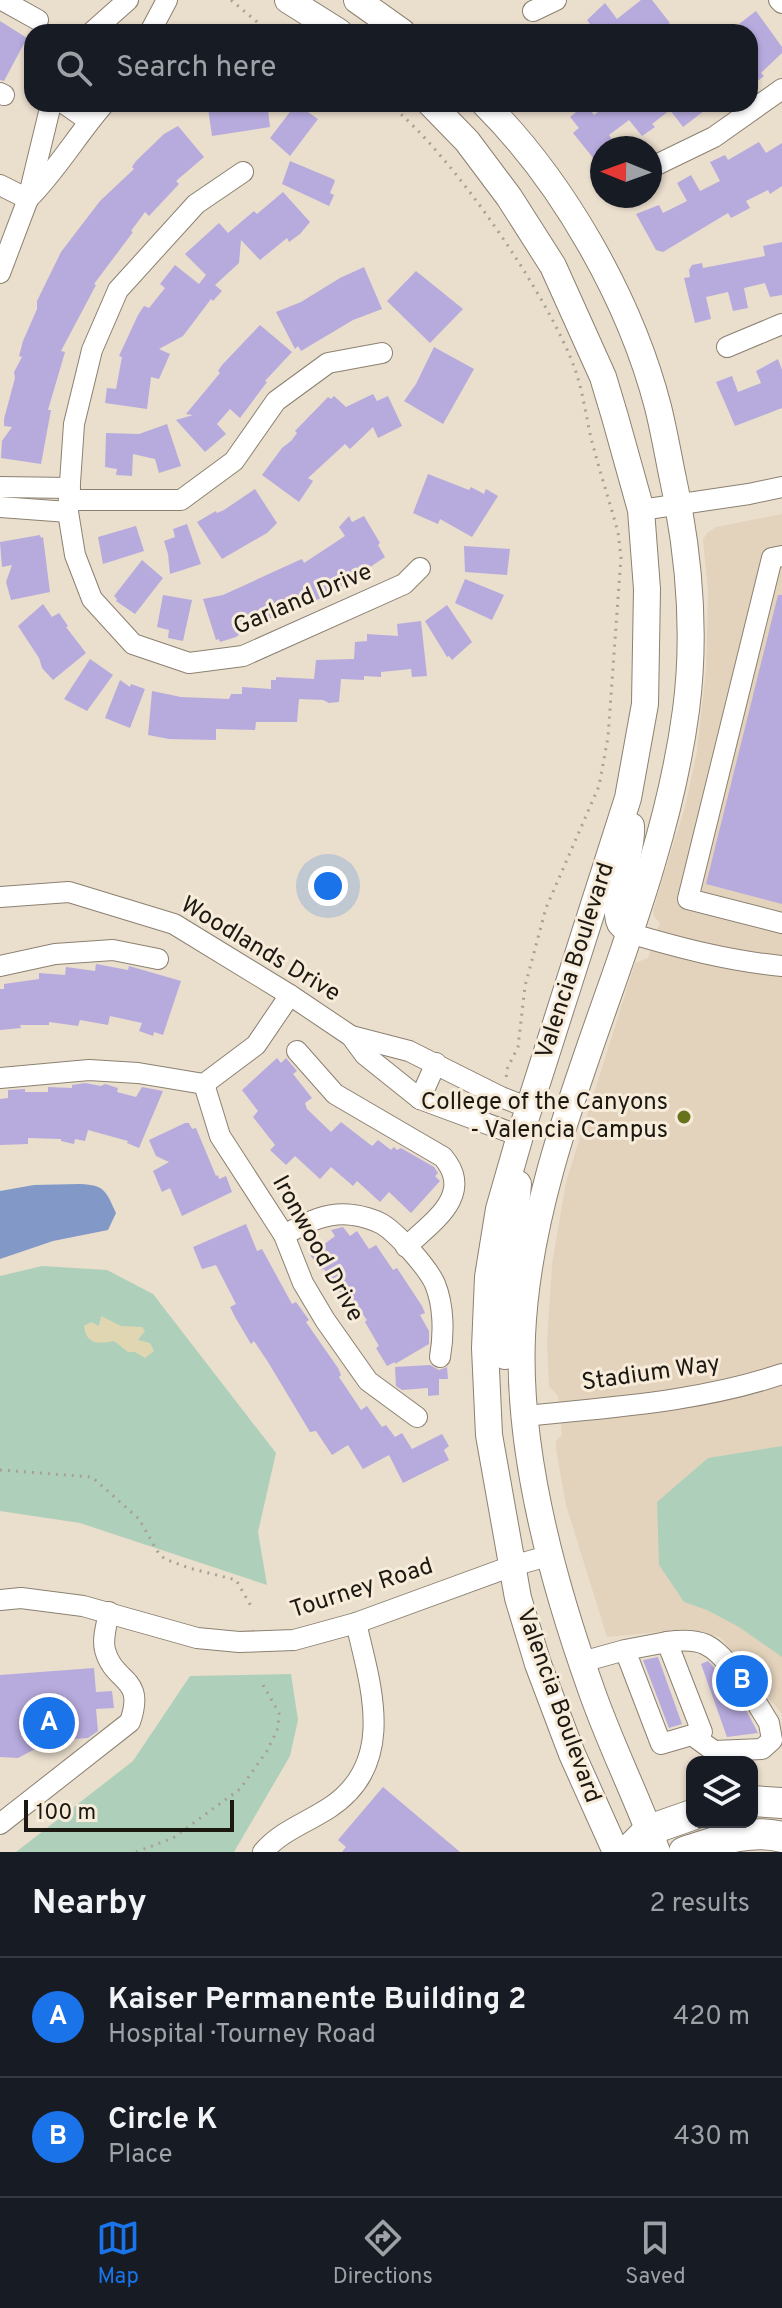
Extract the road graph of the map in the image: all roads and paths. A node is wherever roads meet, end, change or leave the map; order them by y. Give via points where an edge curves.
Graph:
1 (2, 0) edge
2 (128, 0) edge
3 (167, 0) edge
4 (231, 0) edge
5 (288, 0) edge
6 (357, 0) edge
7 (556, 0) edge
8 (533, 11) dead end
9 (38, 20) dead end
10 (102, 24) edge
11 (154, 24) edge
12 (260, 24) edge
13 (326, 24) edge
14 (391, 24) edge
15 (782, 89) edge
16 (758, 106) edge
17 (49, 112) edge
18 (76, 112) edge
19 (97, 112) edge
20 (397, 112) edge
21 (439, 112) edge
22 (492, 112) edge
23 (749, 112) edge
24 (89, 121) junction
25 (662, 162) edge
26 (243, 172) dead end
27 (0, 185) edge
28 (28, 199) junction
29 (0, 273) edge
30 (782, 324) edge
31 (727, 347) dead end
32 (382, 353) dead end
33 (0, 487) edge
34 (782, 487) edge
35 (69, 500) junction
36 (679, 505) junction
37 (0, 507) edge
38 (641, 510) junction
39 (782, 556) edge
40 (420, 568) dead end
41 (628, 798) junction
42 (0, 897) edge
43 (782, 923) edge
44 (629, 933) junction
45 (158, 959) dead end
46 (0, 966) edge
47 (782, 966) edge
48 (290, 995) junction
49 (351, 1036) junction
50 (297, 1051) dead end
51 (436, 1063) junction
52 (0, 1078) edge
53 (506, 1082) dead end
54 (204, 1084) junction
55 (420, 1099) junction
56 (529, 1108) junction
57 (520, 1136) junction
58 (284, 1235) junction
59 (406, 1247) junction
60 (440, 1357) dead end
61 (782, 1374) edge
62 (525, 1416) junction
63 (417, 1417) dead end
64 (0, 1470) edge
65 (548, 1556) junction
66 (512, 1566) junction
67 (0, 1600) edge
68 (251, 1606) dead end
69 (109, 1612) junction
70 (356, 1623) junction
71 (667, 1642) junction
72 (625, 1650) junction
73 (582, 1662) junction
74 (733, 1670) dead end
75 (262, 1683) dead end
76 (750, 1692) dead end
77 (692, 1735) junction
78 (758, 1801) edge
79 (782, 1803) edge
80 (686, 1819) edge
81 (0, 1824) edge
82 (782, 1837) edge
83 (653, 1841) edge
84 (136, 1852) edge
85 (263, 1852) edge
86 (616, 1852) edge
87 (627, 1852) edge
88 (684, 1852) edge

1 - 9 street
2 - 10 street
3 - 11 street
4 - 12 path
5 - 13 main road
6 - 14 main road
7 - 8 street
15 - 16 street
17 - 28 street
18 - 24 street
19 - 24 street
20 - 53 path via 463,186 515,257 560,334 576,373 621,557 608,737 599,786 546,908
21 - 38 main road, Valencia Boulevard via 509,197 553,266 603,377
22 - 36 main road, Valencia Boulevard via 582,228 625,314 658,404
23 - 25 street via 714,137
24 - 28 street
26 - 35 street, Garland Drive via 196,204 118,290 92,350 74,424
27 - 28 street
28 - 29 street
30 - 31 street
32 - 35 street via 328,363 276,401 234,461 181,500
33 - 35 street
34 - 36 street
35 - 37 street
35 - 40 street, Garland Drive via 75,555 92,599 133,644 189,663 243,656 404,584
36 - 38 street
36 - 44 main road, Valencia Boulevard via 691,641 687,707 673,787
38 - 41 main road, Valencia Boulevard via 648,656
39 - 43 street via 772,558 688,899
41 - 44 main road via 632,839 617,911
41 - 56 main road, Valencia Boulevard
42 - 48 street, Woodlands Drive via 69,892 174,924
44 - 47 street via 706,955
44 - 62 main road, Valencia Boulevard via 538,1220 522,1337
45 - 46 street via 113,950 55,954
48 - 49 street, Woodlands Drive
48 - 54 street via 256,1045
49 - 51 street, Woodlands Drive
49 - 55 street, Woodlands Drive via 365,1055
50 - 59 street via 335,1094 450,1165 455,1185 451,1202
51 - 55 street
51 - 56 street, Woodlands Drive
52 - 54 street via 89,1070
54 - 58 street, Ironwood Drive via 220,1136
55 - 57 street, Woodlands Drive
56 - 57 main road, Valencia Boulevard
57 - 62 main road via 505,1370 507,1394
57 - 66 main road, Valencia Boulevard via 492,1249 485,1348 489,1435
58 - 59 street via 319,1218 349,1214 383,1225
58 - 63 street, Ironwood Drive via 303,1283 368,1381
59 - 60 street via 435,1284 442,1317
61 - 62 street, Stadium Way via 711,1394
62 - 65 main road, Valencia Boulevard
64 - 68 path via 92,1477 139,1519 165,1559 236,1580
65 - 66 street, Tourney Road
65 - 73 main road, Valencia Boulevard
66 - 70 street, Tourney Road
66 - 86 main road, Valencia Boulevard via 538,1664
67 - 69 street, Tourney Road via 21,1598
69 - 70 street, Tourney Road via 197,1638 239,1642 294,1640
69 - 81 street via 105,1650 133,1688 136,1705 130,1722
70 - 85 street via 374,1699 374,1741 359,1779 332,1806 275,1837
71 - 72 street
71 - 74 street via 688,1639 708,1644
71 - 77 street via 702,1732
72 - 73 street
72 - 77 street via 661,1744
73 - 83 main road, Valencia Boulevard
75 - 84 path via 279,1713 278,1728 240,1789 173,1838
76 - 77 street via 769,1723 772,1740 762,1749 714,1751
78 - 79 highway
80 - 83 highway
82 - 88 highway via 748,1834
83 - 87 highway

